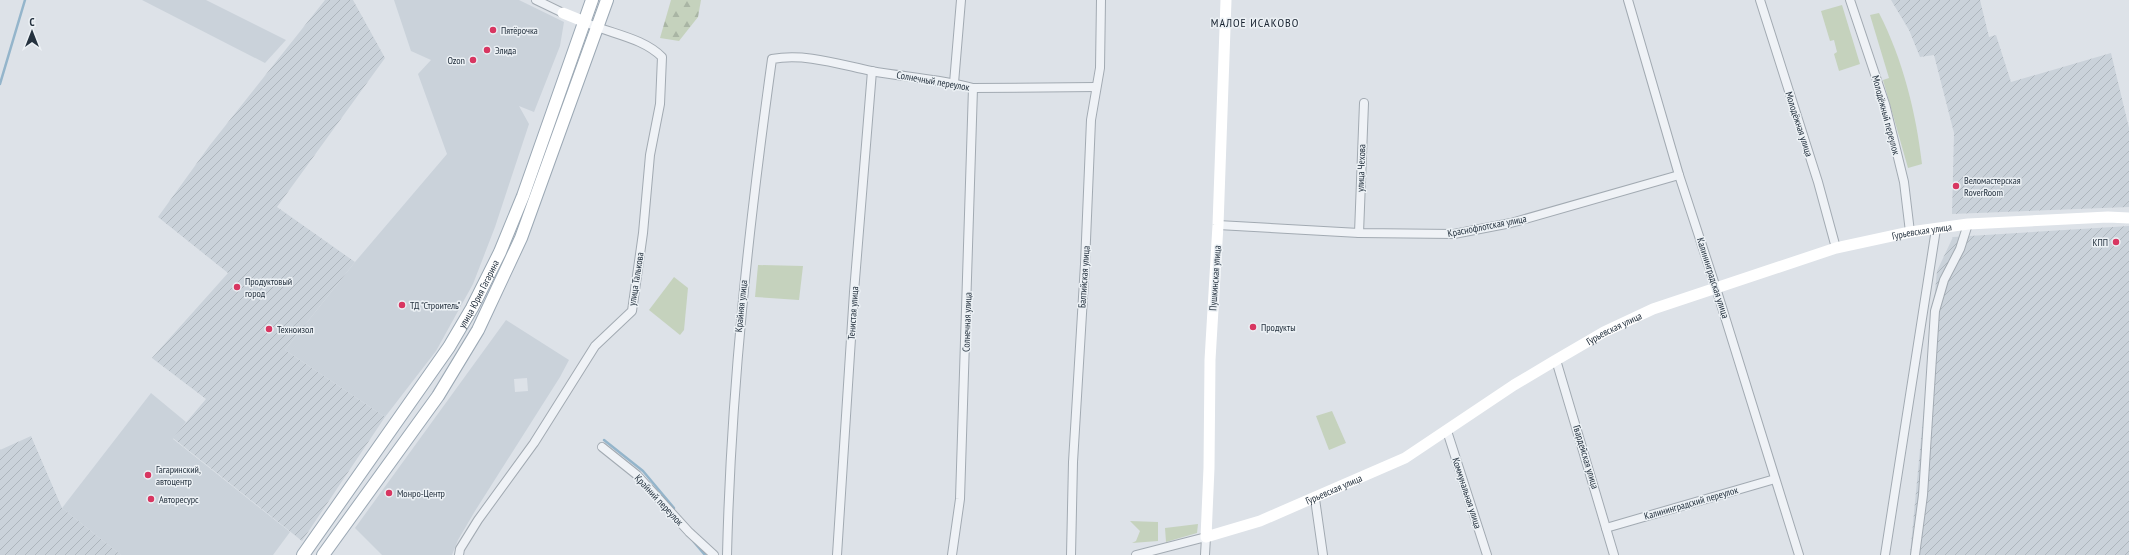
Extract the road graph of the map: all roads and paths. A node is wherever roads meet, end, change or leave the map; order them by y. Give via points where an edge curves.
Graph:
1 (536, 0) edge
2 (592, 0) edge
3 (607, 0) edge
4 (961, 0) edge
5 (1101, 0) edge
6 (1226, 0) edge
7 (1628, 0) edge
8 (1760, 0) edge
9 (1850, 0) edge
10 (563, 13) joint
11 (585, 22) junction
12 (597, 28) junction
13 (772, 59) joint
14 (872, 71) junction
15 (954, 83) junction
16 (1096, 87) junction
17 (973, 88) junction
18 (1364, 103) dead end
19 (1679, 175) junction
20 (2129, 218) edge
21 (1968, 224) junction
22 (1218, 225) junction
23 (1936, 229) junction
24 (1359, 232) junction
25 (1910, 232) junction
26 (1836, 248) junction
27 (1716, 288) junction
28 (1556, 360) junction
29 (1447, 432) junction
30 (602, 447) dead end
31 (1775, 478) junction
32 (1315, 499) junction
33 (1606, 528) junction
34 (1206, 537) junction
35 (303, 555) edge
36 (323, 555) edge
37 (459, 555) edge
38 (714, 555) edge
39 (727, 555) edge
40 (837, 555) edge
41 (952, 555) edge
42 (1070, 555) edge
43 (1136, 555) edge
44 (1205, 555) edge
45 (1323, 555) edge
46 (1487, 555) edge
47 (1614, 555) edge
48 (1799, 555) edge
49 (1885, 555) edge
50 (1915, 555) edge

1 - 10 street
2 - 11 main road, улица Юрия Гагарина
3 - 12 main road, улица Юрия Гагарина
4 - 15 street
5 - 16 street, Балтийская улица via 1100,68
6 - 22 street, Пушкинская улица
7 - 19 street, Калининградская улица
8 - 26 street, Молодёжная улица via 1818,182
9 - 25 street, Молодёжный переулок via 1885,104 1904,182
10 - 11 street
11 - 12 street, улица Талькова
11 - 35 main road, улица Юрия Гагарина via 523,196 500,252 472,308 449,347
12 - 36 main road, улица Юрия Гагарина via 521,238 478,330 438,396
12 - 37 street, улица Талькова via 654,49 662,57 660,104 650,155 632,311 595,346 534,443 478,520
13 - 14 street, Солнечный переулок via 788,56 822,60
13 - 39 street, Крайняя улица via 748,237 736,360 729,468
14 - 15 street, Солнечный переулок
14 - 40 street, Тенистая улица via 854,292
15 - 17 street, Солнечный переулок
16 - 17 street, Солнечный переулок
16 - 42 street, Балтийская улица via 1091,120
17 - 41 street, Солнечная улица via 968,312 960,499
18 - 24 street, улица Чехова
19 - 24 street, Краснофлотская улица via 1511,223 1454,234
19 - 27 street, Калининградская улица
20 - 21 street, Гурьевская улица
21 - 23 street, Гурьевская улица
21 - 50 street via 1960,249 1944,280 1935,312 1923,495
22 - 24 street, Краснофлотская улица
22 - 34 street, Пушкинская улица via 1210,360
23 - 25 street, Гурьевская улица
23 - 49 street
25 - 26 street, Гурьевская улица
26 - 27 street, Гурьевская улица
27 - 28 street, Гурьевская улица via 1653,309 1604,332
27 - 31 street, Калининградская улица
28 - 29 street, Гурьевская улица via 1514,385
28 - 33 street, Гвардейская улица
29 - 32 street, Гурьевская улица via 1405,458
29 - 46 street, Коммунальная улица
30 - 38 street, Крайний переулок via 637,475 689,532
31 - 33 street, Калининградский переулок
31 - 48 street, Калининградская улица
32 - 34 street, Гурьевская улица via 1260,521
32 - 45 street
33 - 47 street, Гвардейская улица
34 - 43 street, Гурьевская улица
34 - 44 street, Пушкинская улица

